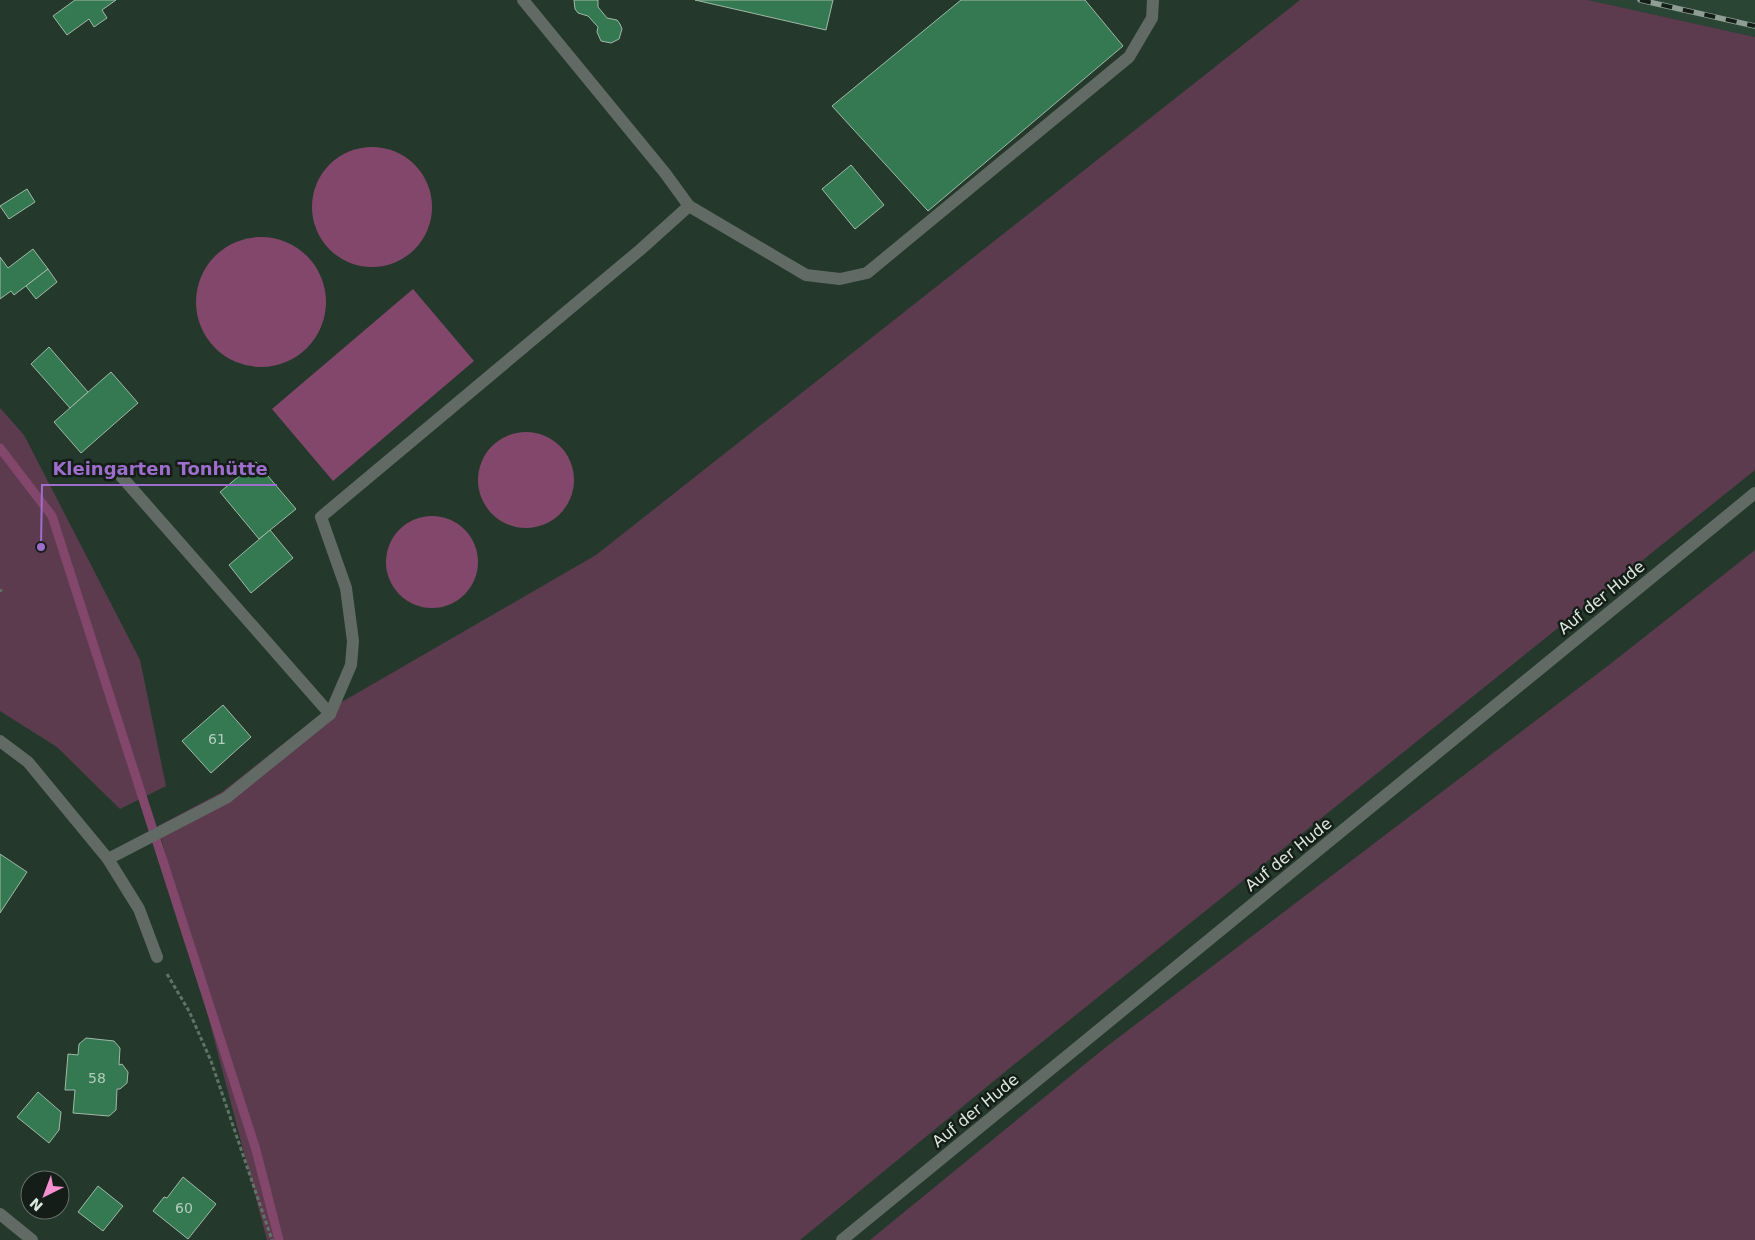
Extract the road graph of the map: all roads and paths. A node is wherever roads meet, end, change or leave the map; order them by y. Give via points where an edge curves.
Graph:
1 (523, 0) edge
2 (1153, 0) edge
3 (689, 206) junction
4 (121, 476) dead end
5 (1755, 492) edge
6 (330, 714) junction
7 (0, 741) edge
8 (108, 859) junction
9 (157, 957) joint
10 (0, 1214) edge
11 (32, 1240) edge
12 (272, 1240) edge
13 (842, 1240) edge

1 - 3 street
2 - 3 street via 1152,18 1129,57 867,273 840,280 806,275
3 - 6 street via 321,517 346,588 353,641 351,665
4 - 6 street
5 - 13 street, Auf der Hude
6 - 8 street via 226,798
7 - 8 street via 28,762
8 - 9 street via 139,909
9 - 12 path via 189,1011 211,1062
10 - 11 street

